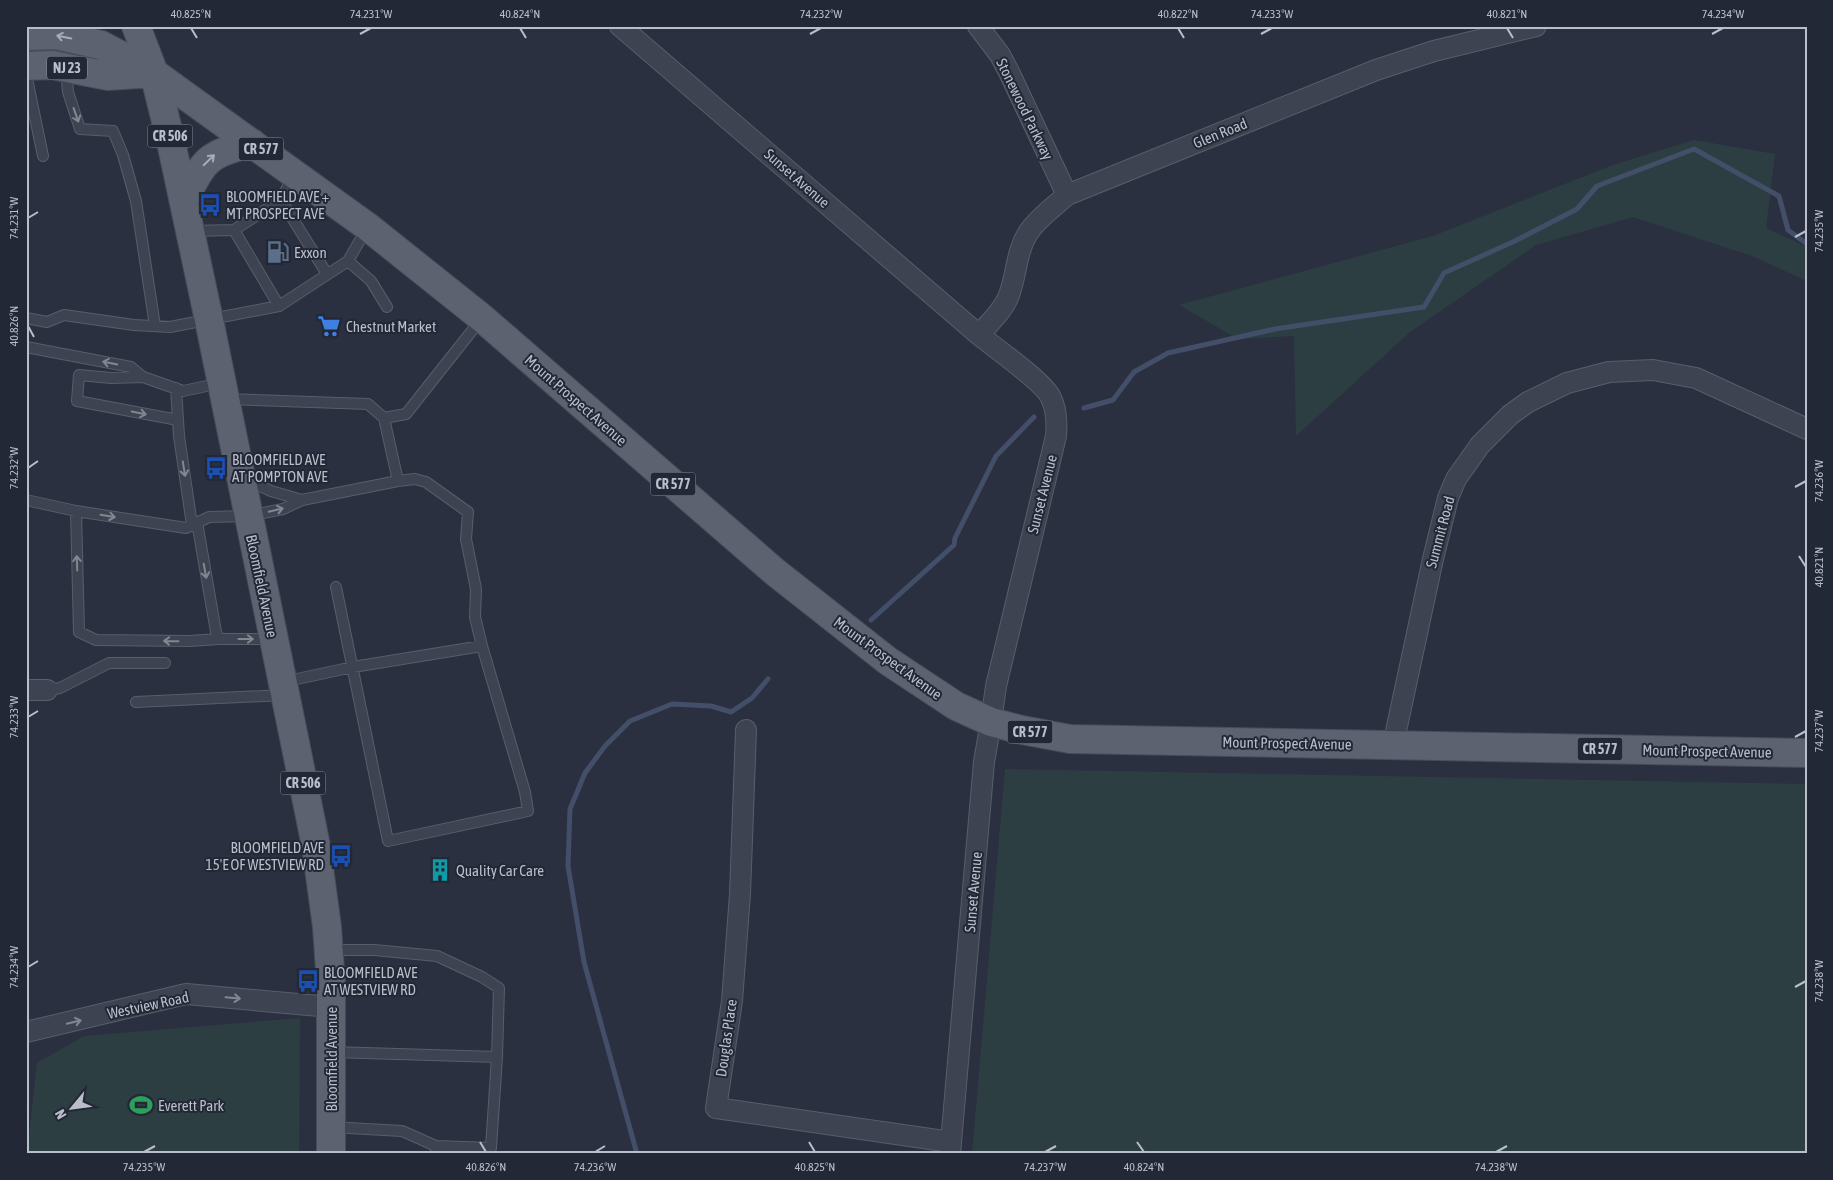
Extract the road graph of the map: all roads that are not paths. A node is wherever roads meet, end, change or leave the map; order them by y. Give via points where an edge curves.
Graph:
1 (136, 26) edge
2 (620, 26) edge
3 (978, 26) edge
4 (1536, 26) edge
5 (26, 36) edge
6 (26, 66) edge
7 (65, 68) junction
8 (154, 73) junction
9 (26, 74) edge
10 (252, 143) junction
11 (43, 156) dead end
12 (294, 174) junction
13 (1067, 195) junction
14 (184, 200) junction
15 (281, 200) junction
16 (368, 227) junction
17 (234, 230) junction
18 (190, 231) junction
19 (348, 261) junction
20 (327, 274) junction
21 (279, 306) junction
22 (387, 307) dead end
23 (26, 318) edge
24 (482, 318) junction
25 (209, 320) junction
26 (155, 326) junction
27 (979, 335) junction
28 (26, 347) edge
29 (143, 377) junction
30 (176, 388) junction
31 (223, 391) junction
32 (384, 418) junction
33 (178, 420) junction
34 (1807, 429) edge
35 (240, 476) junction
36 (398, 481) junction
37 (26, 500) edge
38 (302, 500) junction
39 (76, 511) junction
40 (248, 516) junction
41 (195, 524) junction
42 (336, 587) dead end
43 (219, 638) junction
44 (273, 639) junction
45 (482, 646) junction
46 (165, 663) dead end
47 (353, 667) junction
48 (284, 688) junction
49 (26, 690) edge
50 (47, 690) joint
51 (136, 702) dead end
52 (991, 722) junction
53 (746, 730) dead end
54 (1393, 745) junction
55 (1807, 753) edge
56 (329, 950) junction
57 (331, 1007) junction
58 (26, 1032) edge
59 (330, 1052) junction
60 (497, 1057) junction
61 (331, 1127) junction
62 (951, 1148) edge
63 (436, 1150) edge
64 (331, 1154) edge

1 - 8 main road, Bloomfield Avenue / CR 506
2 - 27 street, Sunset Avenue
3 - 13 street, Stonewood Parkway via 1009,72
4 - 13 street, Glen Road via 1434,50 1376,70
8 -> 5 main road, NJ 23 via 101,45 56,35
6 - 7 main road, NJ 23
7 - 8 main road, NJ 23 via 108,76
7 -> 26 lane via 68,92 80,129 113,131 123,155 136,201
8 - 10 main road, Mount Prospect Avenue / CR 577
8 - 14 main road, Bloomfield Avenue / CR 506
9 - 11 lane
10 - 12 main road, Mount Prospect Avenue / CR 577
14 -> 10 main road via 200,169 215,154
12 - 15 lane
12 - 16 main road, Mount Prospect Avenue / CR 577
13 - 27 street, Glen Road via 1029,232 1019,251 1004,305
14 - 18 main road, Bloomfield Avenue / CR 506
15 - 17 lane
15 - 20 lane
16 - 19 lane
16 - 24 main road, Mount Prospect Avenue / CR 577
17 - 18 lane
17 - 21 lane
18 - 25 main road, Bloomfield Avenue / CR 506
19 - 20 lane
19 - 22 lane via 371,281
20 - 21 lane
21 - 25 lane
23 - 26 lane via 47,322 64,316
24 - 32 lane via 406,414
24 - 52 main road, Mount Prospect Avenue / CR 577 via 775,572 850,632 888,662 956,706
25 - 26 lane via 170,327
25 - 31 main road, Bloomfield Avenue / CR 506
27 - 52 street, Sunset Avenue via 1051,396 1057,425 996,686
29 -> 28 lane via 131,367
29 - 30 lane
29 -> 33 lane via 79,375 76,401
30 - 31 lane via 182,391
30 - 33 lane
31 - 32 lane via 368,404
31 - 35 main road, Bloomfield Avenue / CR 506
32 - 36 lane
33 -> 41 lane
34 - 54 street, Summit Road via 1696,378 1653,370 1610,372 1567,383 1528,402 1510,415 1480,445 1456,479 1448,498
35 - 38 lane via 271,491
35 - 40 main road, Bloomfield Avenue / CR 506
36 - 38 lane
36 - 45 lane via 415,479 426,482 468,512 466,539 476,590 475,618
37 - 39 lane
40 -> 38 lane via 283,509
39 -> 41 lane via 186,528
43 -> 39 lane via 189,641 96,640 79,632
40 - 41 lane via 209,517
40 - 44 main road, Bloomfield Avenue / CR 506
41 -> 43 lane
42 - 47 lane
43 -> 44 lane
44 - 48 main road, Bloomfield Avenue / CR 506
45 - 47 lane
45 - 47 lane via 528,811 388,841
46 - 50 lane via 109,663 60,688
47 - 48 lane
48 - 51 lane
48 - 56 main road, Bloomfield Avenue / CR 506 via 316,846
49 - 50 street
52 - 54 main road, Mount Prospect Avenue / CR 577 via 1070,739
52 - 62 street, Sunset Avenue via 984,762
53 - 62 street, Douglas Place via 732,1001 716,1108
54 - 55 main road, Mount Prospect Avenue / CR 577
56 - 57 main road, Bloomfield Avenue / CR 506
56 - 60 lane via 437,956 482,977 499,988
58 -> 57 street, Westview Road via 186,994
57 - 59 main road, Bloomfield Avenue / CR 506
59 - 60 lane
59 - 61 main road, Bloomfield Avenue / CR 506
60 - 63 lane via 491,1148
61 - 63 lane via 402,1131
61 - 64 main road, Bloomfield Avenue / CR 506

